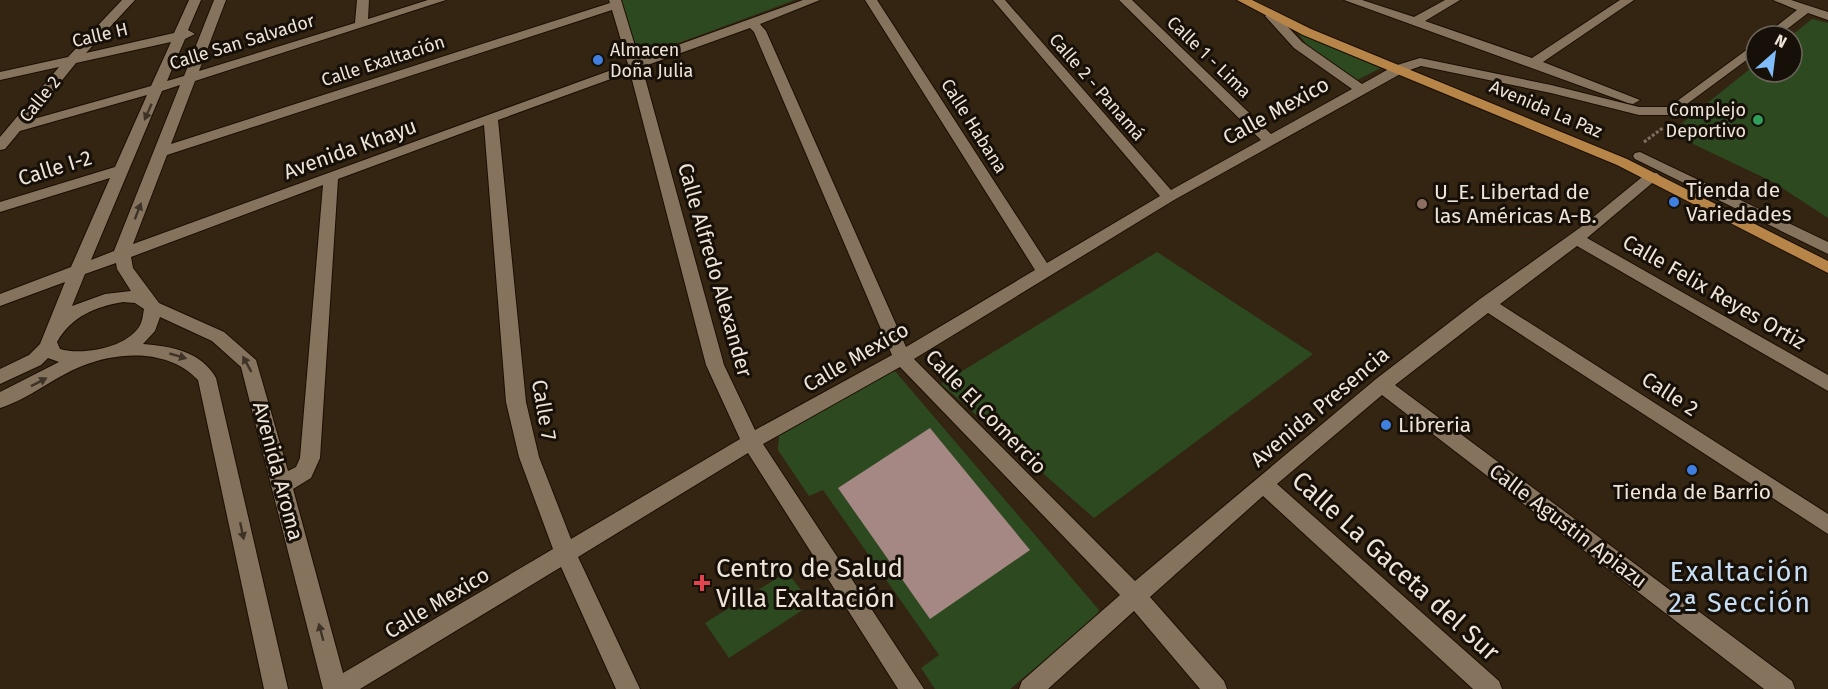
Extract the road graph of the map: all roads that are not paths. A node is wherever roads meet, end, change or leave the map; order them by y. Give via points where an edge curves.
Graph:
1 (129, 0) edge
2 (195, 0) edge
3 (220, 0) edge
4 (363, 0) edge
5 (440, 0) edge
6 (814, 0) edge
7 (871, 0) edge
8 (999, 0) edge
9 (1125, 0) edge
10 (1243, 0) edge
11 (1350, 0) edge
12 (1454, 0) edge
13 (1628, 0) edge
14 (1779, 0) edge
15 (616, 2) edge
16 (1806, 9) junction
17 (1271, 16) junction
18 (1828, 16) edge
19 (1415, 21) junction
20 (752, 23) junction
21 (362, 24) junction
22 (1786, 24) edge
23 (208, 29) junction
24 (180, 36) junction
25 (1744, 57) edge
26 (72, 60) junction
27 (1534, 62) junction
28 (635, 66) junction
29 (1399, 69) junction
30 (0, 76) edge
31 (190, 76) junction
32 (158, 88) junction
33 (1362, 90) junction
34 (1670, 118) junction
35 (491, 120) junction
36 (15, 128) junction
37 (1268, 139) junction
38 (0, 146) edge
39 (1641, 151) road end
40 (161, 152) junction
41 (122, 170) junction
42 (1652, 176) junction
43 (331, 178) junction
44 (1169, 197) junction
45 (0, 207) edge
46 (1576, 238) junction
47 (1828, 249) edge
48 (122, 252) junction
49 (1828, 268) edge
50 (79, 271) junction
51 (1045, 272) junction
52 (0, 300) edge
53 (1486, 303) junction
54 (150, 304) junction
55 (50, 339) junction
56 (120, 349) junction
57 (902, 358) junction
58 (76, 361) junction
59 (2, 376) edge
60 (1828, 384) edge
61 (1382, 385) junction
62 (6, 398) edge
63 (751, 442) junction
64 (282, 485) junction
65 (1264, 485) junction
66 (1828, 525) edge
67 (566, 552) junction
68 (1135, 596) junction
69 (276, 689) edge
70 (337, 689) edge
71 (628, 689) edge
72 (912, 689) edge
73 (1031, 689) edge
74 (1215, 689) edge
75 (1490, 689) edge
76 (1783, 689) edge

1 - 26 street, Calle 2
2 - 24 street
3 - 23 street
4 - 21 street
5 - 21 street, Calle San Salvador
6 - 20 street, Avenida Khayu
7 - 51 street, Calle Habana
8 - 44 street, Calle 2 - Panamá
9 - 37 street, Calle 1 - Lima
10 - 17 main road, Avenida La Paz
11 - 19 street, Avenida La Paz
12 - 19 street
13 - 27 street
14 - 16 street
15 - 28 street, Calle Alfredo Alexander
15 - 40 street, Calle Exaltación
16 - 18 street
16 - 22 street
17 - 29 main road, Avenida La Paz
17 - 33 street via 1298,45
19 - 27 street, Avenida La Paz
20 - 28 street, Avenida Khayu
20 - 57 street, Calle El Comercio via 760,31
21 - 31 street, Calle San Salvador
23 - 24 street, Calle H
23 - 31 street
24 - 26 street, Calle H
24 - 32 street
25 - 34 street
26 - 30 street, Calle H
26 - 36 street, Calle 2
27 - 34 street, Avenida La Paz via 1649,106
28 - 35 street, Avenida Khayu
28 - 63 street, Calle Alfredo Alexander via 715,365
29 - 33 street, Calle Mexico
29 - 34 street, Calle Mexico via 1430,64
29 - 42 main road, Avenida La Paz
31 - 32 street, Calle San Salvador
31 - 40 street
32 - 36 street, Calle San Salvador
32 -> 41 street
33 - 37 street, Calle Mexico
35 - 43 street, Avenida Khayu
35 - 67 street, Calle 7 via 516,402 530,457
36 - 38 street, Calle 2
37 - 44 street, Calle Mexico
39 - 47 street
48 -> 40 street
41 - 45 street, Calle I-2
41 - 50 street
42 - 46 street, Avenida Presencia
42 - 49 main road, Avenida La Paz
43 - 48 street, Avenida Khayu
43 - 64 street via 310,458 304,472
44 - 51 street, Calle Mexico
46 - 53 street, Avenida Presencia
46 - 60 street, Calle Felix Reyes Ortiz
48 - 50 street, Avenida Khayu
48 - 54 street via 125,269
50 - 52 street, Avenida Khayu
50 - 55 street
51 - 57 street, Calle Mexico
53 - 61 street, Avenida Presencia
53 - 66 street, Calle 2
54 - 55 street, Avenida Aroma via 123,296 99,301 75,312
54 - 56 street via 151,323 144,333
64 -> 54 street, Avenida Aroma via 250,365 237,348 217,334
55 - 58 street via 52,354
55 - 59 street, Avenida Aroma via 35,360
56 - 58 street
56 -> 69 street via 176,354 191,360 207,378
57 - 63 street, Calle Mexico
57 - 68 street, Calle El Comercio
62 -> 58 street
59 - 62 street
61 - 65 street, Avenida Presencia
61 - 76 street, Calle Agustin Apiazu
63 - 67 street, Calle Mexico
63 - 72 street, Calle Alfredo Alexander
70 -> 64 street, Avenida Aroma
65 - 68 street, Avenida Presencia
65 - 75 street, Calle La Gaceta del Sur
67 - 70 street, Calle Mexico
67 - 71 street, Calle 7
68 - 73 street, Avenida Presencia
68 - 74 street, Calle El Comercio

